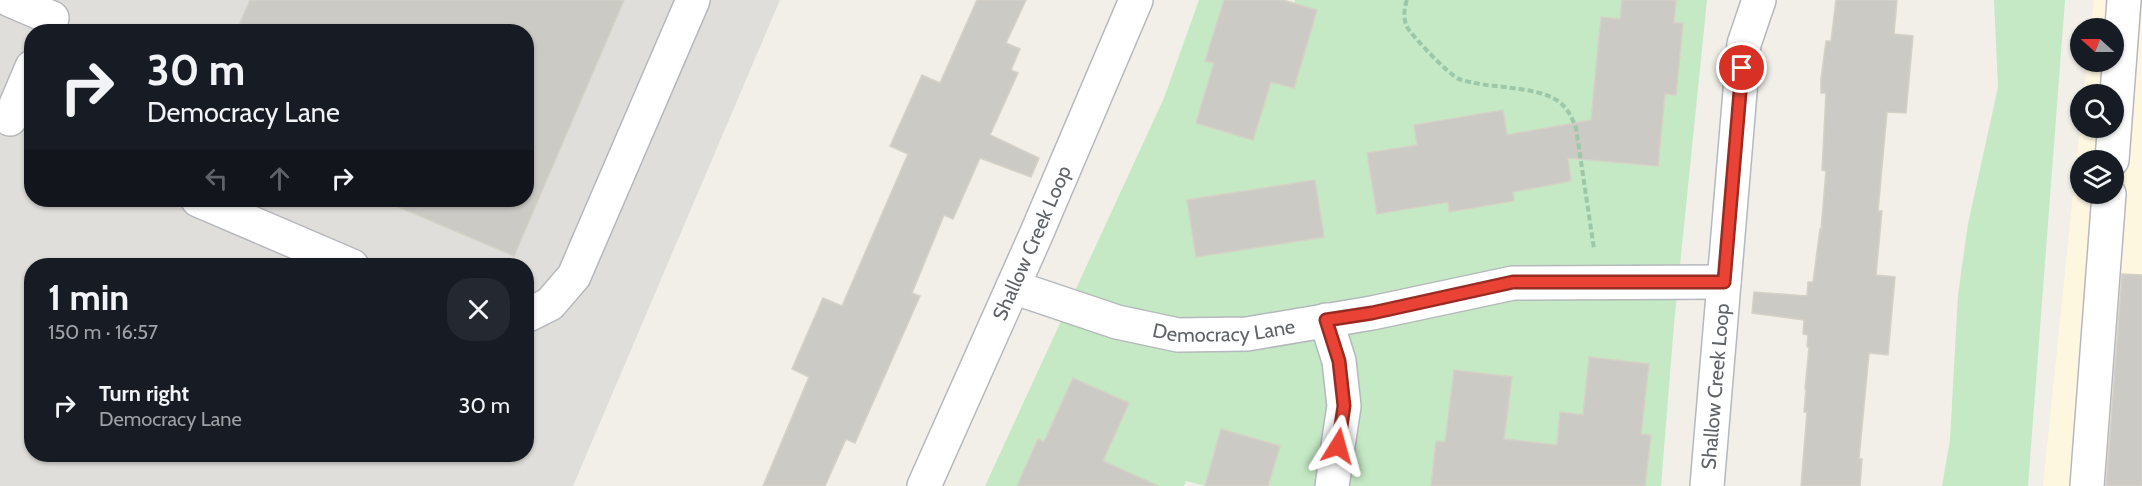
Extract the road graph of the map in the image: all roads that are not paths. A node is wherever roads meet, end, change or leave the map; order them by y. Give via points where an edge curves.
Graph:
1 (10, 0) edge
2 (693, 0) edge
3 (1136, 0) edge
4 (1759, 0) edge
5 (2124, 0) edge
6 (53, 16) edge
7 (24, 91) edge
8 (14, 120) edge
9 (2113, 150) edge
10 (2108, 204) edge
11 (214, 207) edge
12 (333, 258) edge
13 (1724, 282) junction
14 (1013, 287) junction
15 (534, 312) edge
16 (1326, 320) junction
17 (924, 486) edge
18 (1332, 486) edge
19 (1707, 486) edge
20 (2087, 486) edge

1 - 6 street
2 - 15 street via 574,276 550,304
3 - 14 street, Shallow Creek Loop
4 - 13 street, Shallow Creek Loop via 1744,45
5 - 9 street
7 - 8 street
10 - 20 street
11 - 12 street
13 - 16 street, Democracy Lane via 1513,282
13 - 19 street, Shallow Creek Loop
14 - 16 street, Democracy Lane via 1117,322 1178,335 1247,333
14 - 17 street, Shallow Creek Loop
16 - 18 street via 1339,361 1344,406

